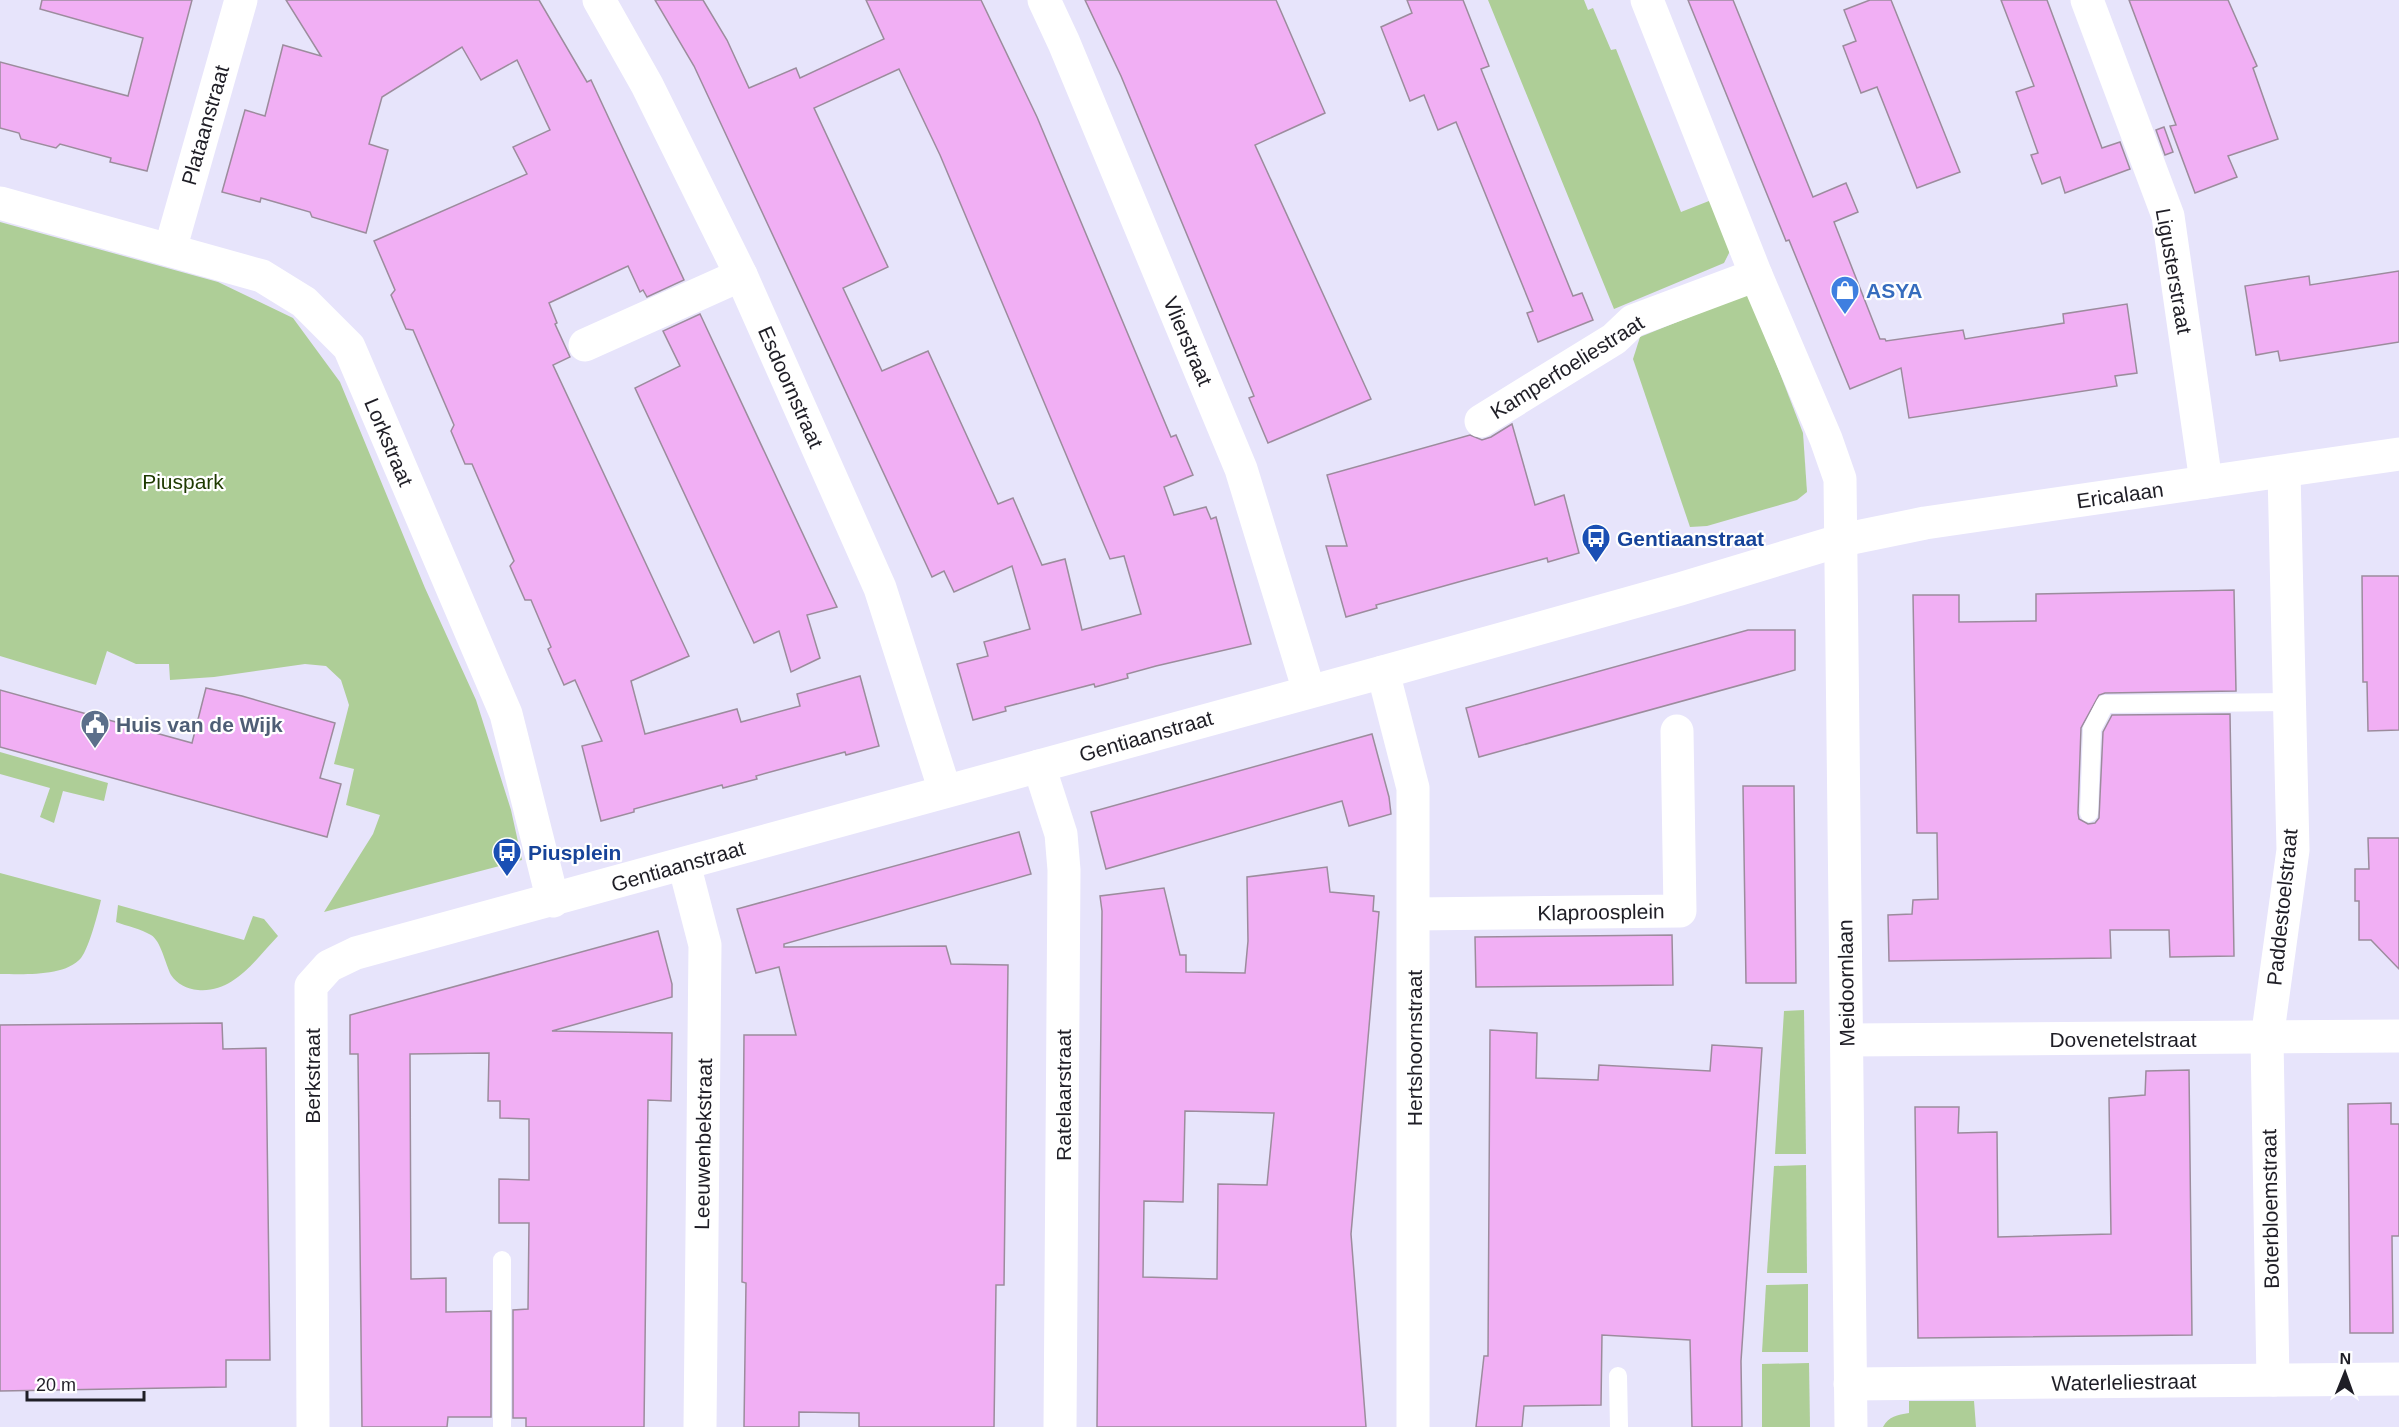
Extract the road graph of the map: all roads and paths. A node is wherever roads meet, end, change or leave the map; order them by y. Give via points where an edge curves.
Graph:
1 (241, 0) edge
2 (599, 0) edge
3 (1044, 0) edge
4 (1647, 0) edge
5 (2087, 0) edge
6 (0, 203) edge
7 (170, 250) junction
8 (741, 275) junction
9 (1755, 275) junction
10 (585, 345) dead end
11 (1481, 421) dead end
12 (2399, 454) edge
13 (2284, 472) junction
14 (2206, 482) junction
15 (1842, 540) junction
16 (1383, 672) junction
17 (1309, 691) junction
18 (2290, 702) junction
19 (1677, 731) dead end
20 (1039, 766) junction
21 (945, 791) junction
22 (2089, 813) dead end
23 (684, 864) junction
24 (553, 901) junction
25 (1414, 914) junction
26 (2399, 1036) edge
27 (2267, 1039) junction
28 (1847, 1040) junction
29 (502, 1260) dead end
30 (1618, 1376) dead end
31 (2399, 1379) edge
32 (2273, 1380) junction
33 (1850, 1384) junction
34 (313, 1427) edge
35 (502, 1427) edge
36 (700, 1427) edge
37 (1060, 1427) edge
38 (1413, 1427) edge
39 (1619, 1427) edge
40 (1851, 1427) edge

1 - 7 street, Plataanstraat
2 - 8 street, Esdoornstraat via 647,85
3 - 17 street, Vlierstraat via 1241,469
4 - 9 street
5 - 14 street, Ligusterstraat via 2168,216
6 - 7 street, Lorkstraat
7 - 24 street, Lorkstraat via 262,276 304,302 349,347 506,714
8 - 10 street
8 - 21 street, Esdoornstraat via 880,588
9 - 11 street, Kamperfoeliestraat via 1633,321 1614,339
9 - 15 street via 1840,479
12 - 13 street, Ericalaan
13 - 14 street, Ericalaan
13 - 18 street, Paddestoelstraat
14 - 15 street, Ericalaan via 1925,523
15 - 16 street, Gentiaanstraat
15 - 28 street, Meidoornlaan
16 - 17 street, Gentiaanstraat
16 - 25 street, Hertshoornstraat via 1413,788
17 - 20 street, Gentiaanstraat
18 - 22 lane via 2105,704 2092,729
18 - 27 street, Paddestoelstraat via 2293,850
19 - 25 street, Klaproosplein via 1680,911
20 - 21 street, Gentiaanstraat
20 - 37 street, Ratelaarstraat via 1061,834 1064,870
21 - 23 street, Gentiaanstraat
23 - 24 street, Gentiaanstraat
23 - 36 street, Leeuwenbekstraat via 705,945
24 - 34 street, Berkstraat via 356,953 329,966 311,986
25 - 38 street, Hertshoornstraat
26 - 27 street, Dovenetelstraat
27 - 28 street, Dovenetelstraat
27 - 32 street, Boterbloemstraat
28 - 33 street, Meidoornlaan
29 - 35 lane
30 - 39 lane
31 - 32 street, Waterleliestraat
32 - 33 street, Waterleliestraat
33 - 40 street, Meidoornlaan

